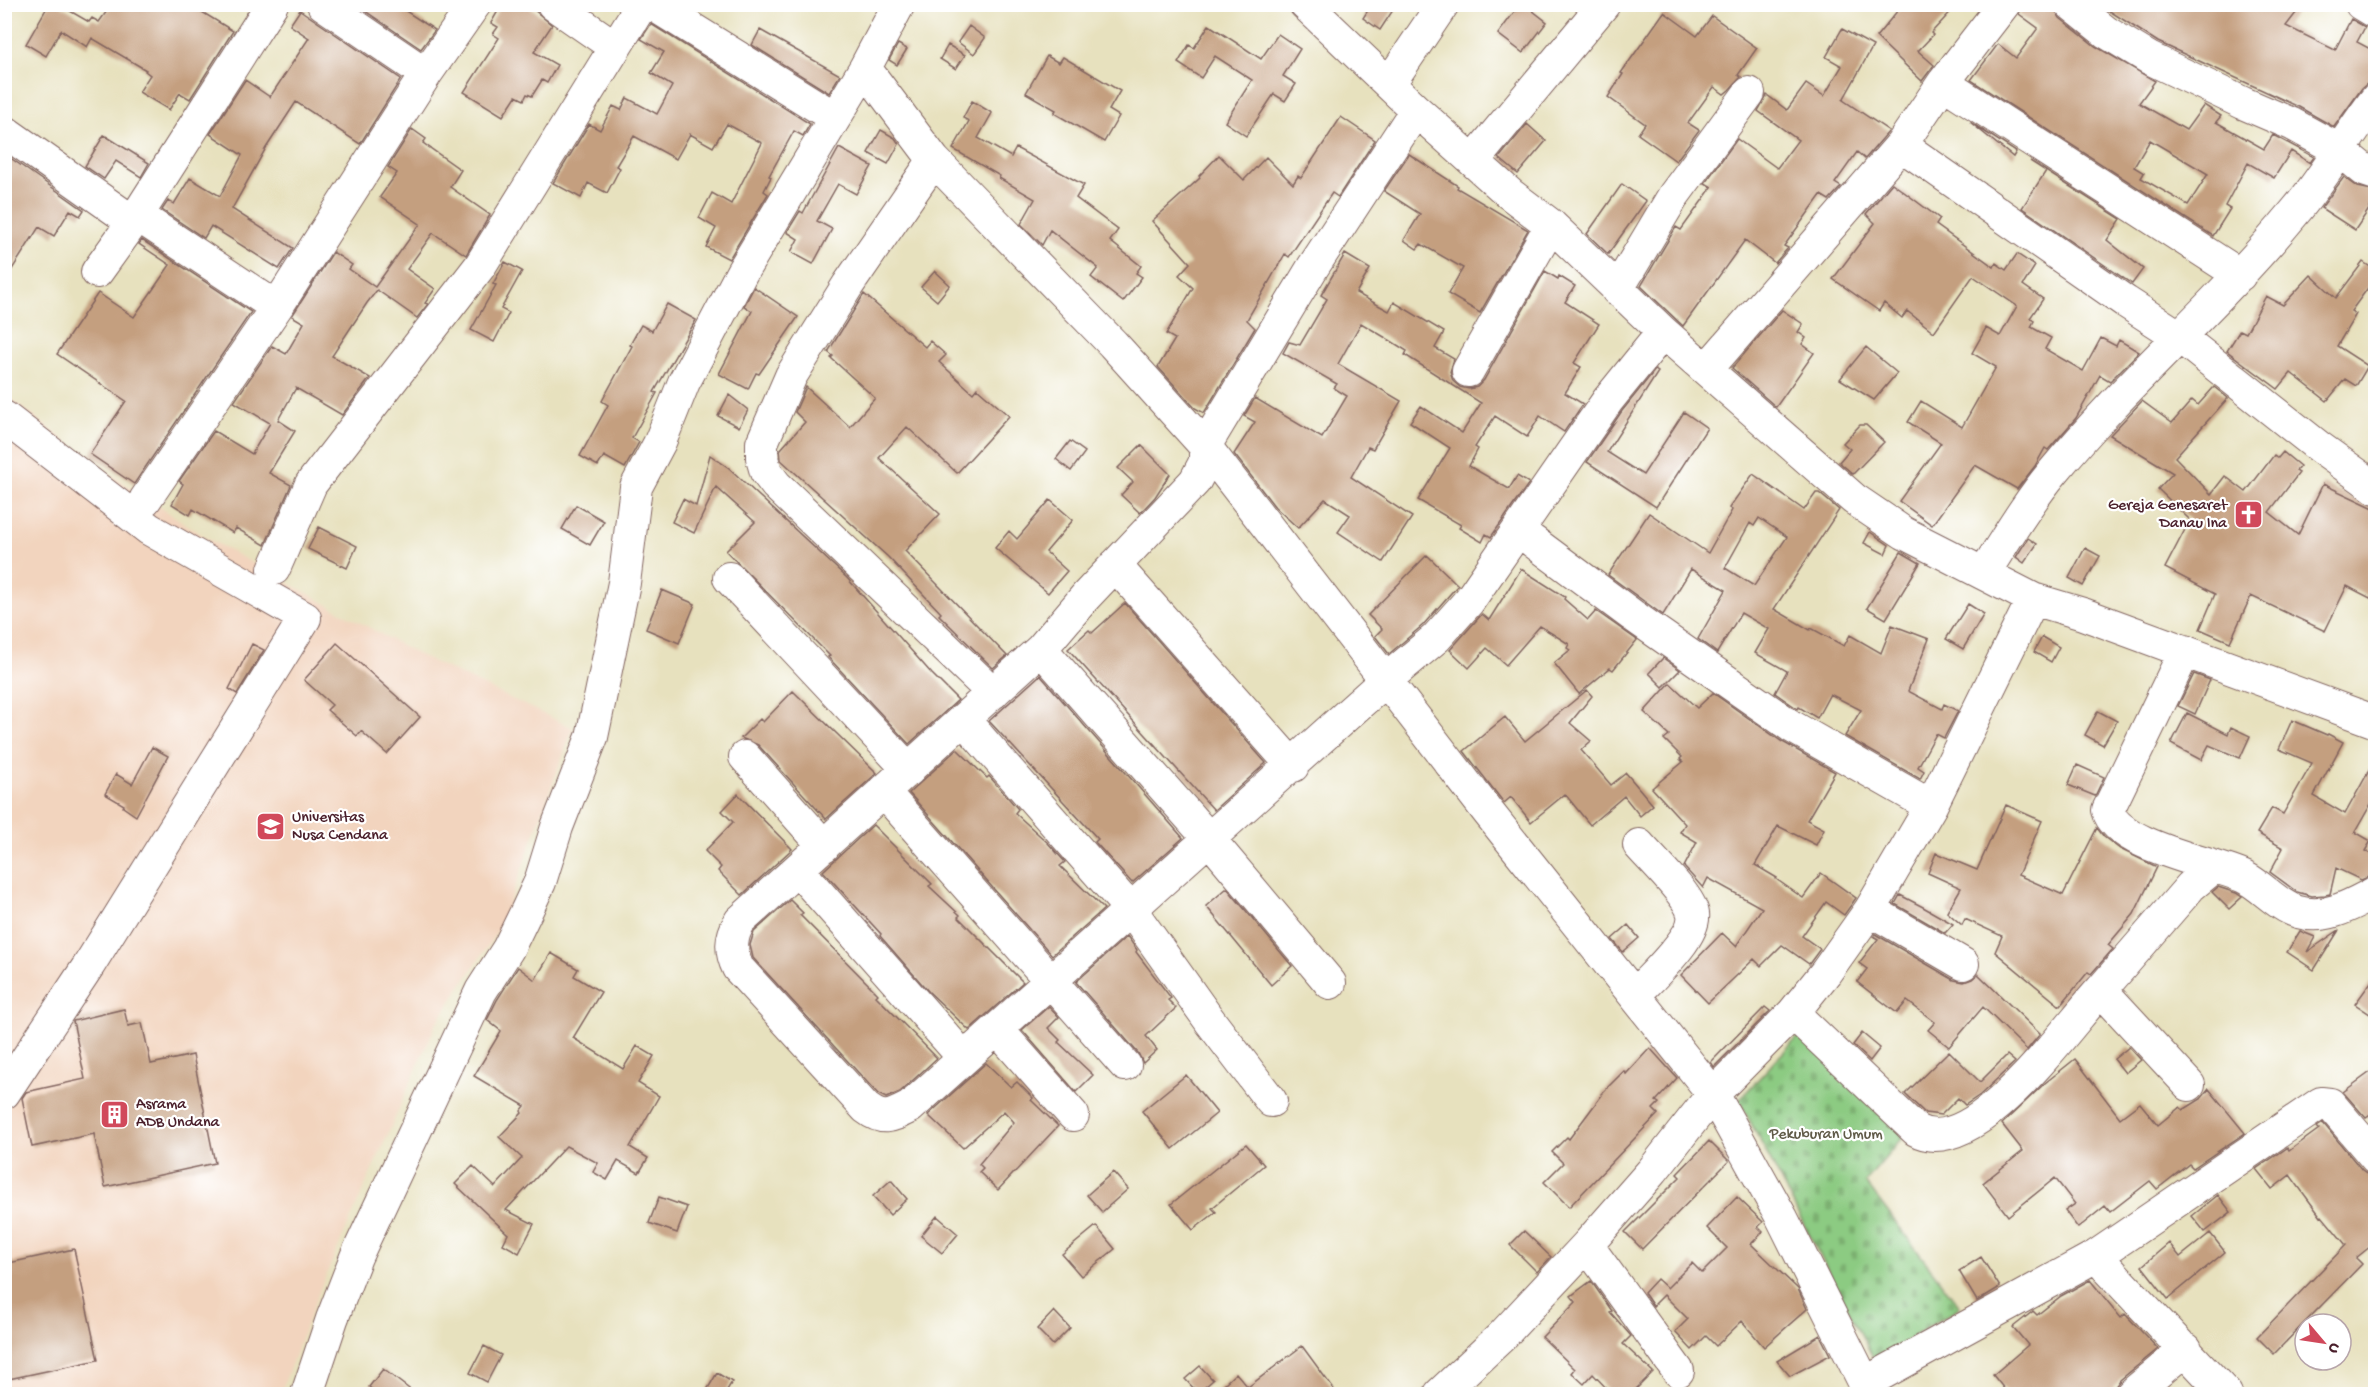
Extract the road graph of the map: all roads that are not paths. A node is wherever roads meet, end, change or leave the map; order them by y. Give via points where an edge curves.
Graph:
1 (272, 4) edge
2 (322, 4) edge
3 (475, 4) edge
4 (553, 4) edge
5 (642, 4) edge
6 (652, 4) edge
7 (899, 4) edge
8 (1305, 4) edge
9 (1443, 4) edge
10 (1604, 4) edge
11 (2004, 4) edge
12 (2071, 4) edge
13 (2361, 4) edge
14 (2376, 13) edge
15 (615, 47) junction
16 (865, 68) junction
17 (426, 74) junction
18 (1943, 83) junction
19 (1389, 84) junction
20 (1749, 93) dead end
21 (2376, 99) edge
22 (1416, 110) junction
23 (834, 117) junction
24 (4, 131) edge
25 (1901, 145) junction
26 (2341, 151) junction
27 (934, 160) junction
28 (1474, 160) junction
29 (2376, 174) edge
30 (135, 219) junction
31 (1551, 225) junction
32 (97, 272) dead end
33 (2240, 274) junction
34 (1617, 290) junction
35 (276, 307) junction
36 (1663, 332) junction
37 (2180, 337) junction
38 (1707, 369) junction
39 (1468, 371) dead end
40 (4, 417) edge
41 (1205, 446) junction
42 (2376, 488) edge
43 (145, 500) dead end
44 (1520, 531) junction
45 (1116, 565) junction
46 (274, 569) dead end
47 (1984, 573) junction
48 (729, 578) dead end
49 (2033, 599) junction
50 (1041, 649) junction
51 (2185, 651) junction
52 (1387, 679) junction
53 (993, 693) junction
54 (964, 720) junction
55 (2376, 722) edge
56 (745, 757) dead end
57 (1293, 766) junction
58 (909, 770) junction
59 (884, 792) junction
60 (1931, 806) junction
61 (1210, 840) junction
62 (824, 846) junction
63 (1639, 846) dead end
64 (2214, 867) junction
65 (798, 870) junction
66 (2376, 892) edge
67 (1131, 909) junction
68 (1870, 910) junction
69 (1963, 964) dead end
70 (1051, 981) junction
71 (1330, 983) dead end
72 (2101, 990) junction
73 (1635, 995) junction
74 (1793, 1013) junction
75 (997, 1029) junction
76 (964, 1058) junction
77 (1125, 1065) dead end
78 (2189, 1085) dead end
79 (4, 1093) edge
80 (1713, 1094) junction
81 (1271, 1101) dead end
82 (1073, 1115) dead end
83 (2376, 1158) edge
84 (1587, 1245) junction
85 (2096, 1256) junction
86 (2186, 1349) junction
87 (1678, 1371) dead end
88 (1868, 1389) edge
89 (307, 1395) edge
90 (1440, 1395) edge
91 (2132, 1395) edge
92 (2226, 1395) edge

1 - 30 street
2 - 17 street
3 - 17 street
4 - 15 street
5 - 15 street
6 - 23 street
7 - 16 street
8 - 19 street
9 - 19 street
10 - 28 street
11 - 18 street
12 - 26 street via 2106,32 2149,58
13 - 14 street
15 - 46 street via 480,266 312,484
16 - 23 street
16 - 27 street
17 - 35 street
18 - 25 street
18 - 33 street
19 - 22 street
20 - 34 street via 1674,195
21 - 26 street
22 - 28 street
22 - 41 street via 1313,267
23 - 89 street via 742,272 684,382 660,442 636,487 624,583 592,737 540,882 481,991 356,1257
24 - 30 street
25 - 37 street
25 - 38 street
26 - 29 street via 2364,170
26 - 33 street via 2295,213
27 - 41 street via 1113,344
27 - 53 street via 791,376 762,443 762,458 776,485
28 - 31 street
30 - 32 street
30 - 35 street
31 - 34 street
31 - 39 street
33 - 37 street
34 - 36 street
35 - 43 street
36 - 38 street
36 - 44 street via 1608,400
37 - 42 street
37 - 47 street via 2052,473
38 - 47 street via 1854,499 1904,533
40 - 79 street via 149,529 305,618
41 - 45 street via 1205,462 1195,481
41 - 52 street
44 - 52 street via 1443,631
44 - 60 street via 1791,726
45 - 50 street
45 - 57 street
47 - 49 street
48 - 58 street
49 - 51 street
49 - 60 street
50 - 53 street
50 - 61 street
51 - 55 street
51 - 64 street via 2108,810 2118,827 2167,853
52 - 57 street
52 - 73 street
53 - 54 street
54 - 58 street
54 - 67 street
56 - 62 street
57 - 61 street
58 - 59 street
59 - 62 street
59 - 70 street
60 - 68 street
61 - 67 street
61 - 71 street
62 - 65 street
63 - 73 street via 1681,892 1693,914 1682,945
64 - 66 street via 2244,877 2297,912 2335,912
64 - 72 street via 2191,886
65 - 76 street
65 - 76 street via 740,921 734,931 732,954 738,968 875,1115 885,1117 910,1107
67 - 70 street
67 - 81 street
68 - 69 street
68 - 74 street
70 - 75 street
70 - 77 street
72 - 74 street via 2017,1088 1959,1131 1932,1137 1916,1130
72 - 78 street
73 - 80 street
74 - 80 street
75 - 76 street
75 - 82 street
80 - 84 street
80 - 88 street via 1782,1218
83 - 85 street via 2330,1104 2321,1103
84 - 87 street
84 - 90 street
85 - 86 street
85 - 88 street
86 - 91 street
86 - 92 street

